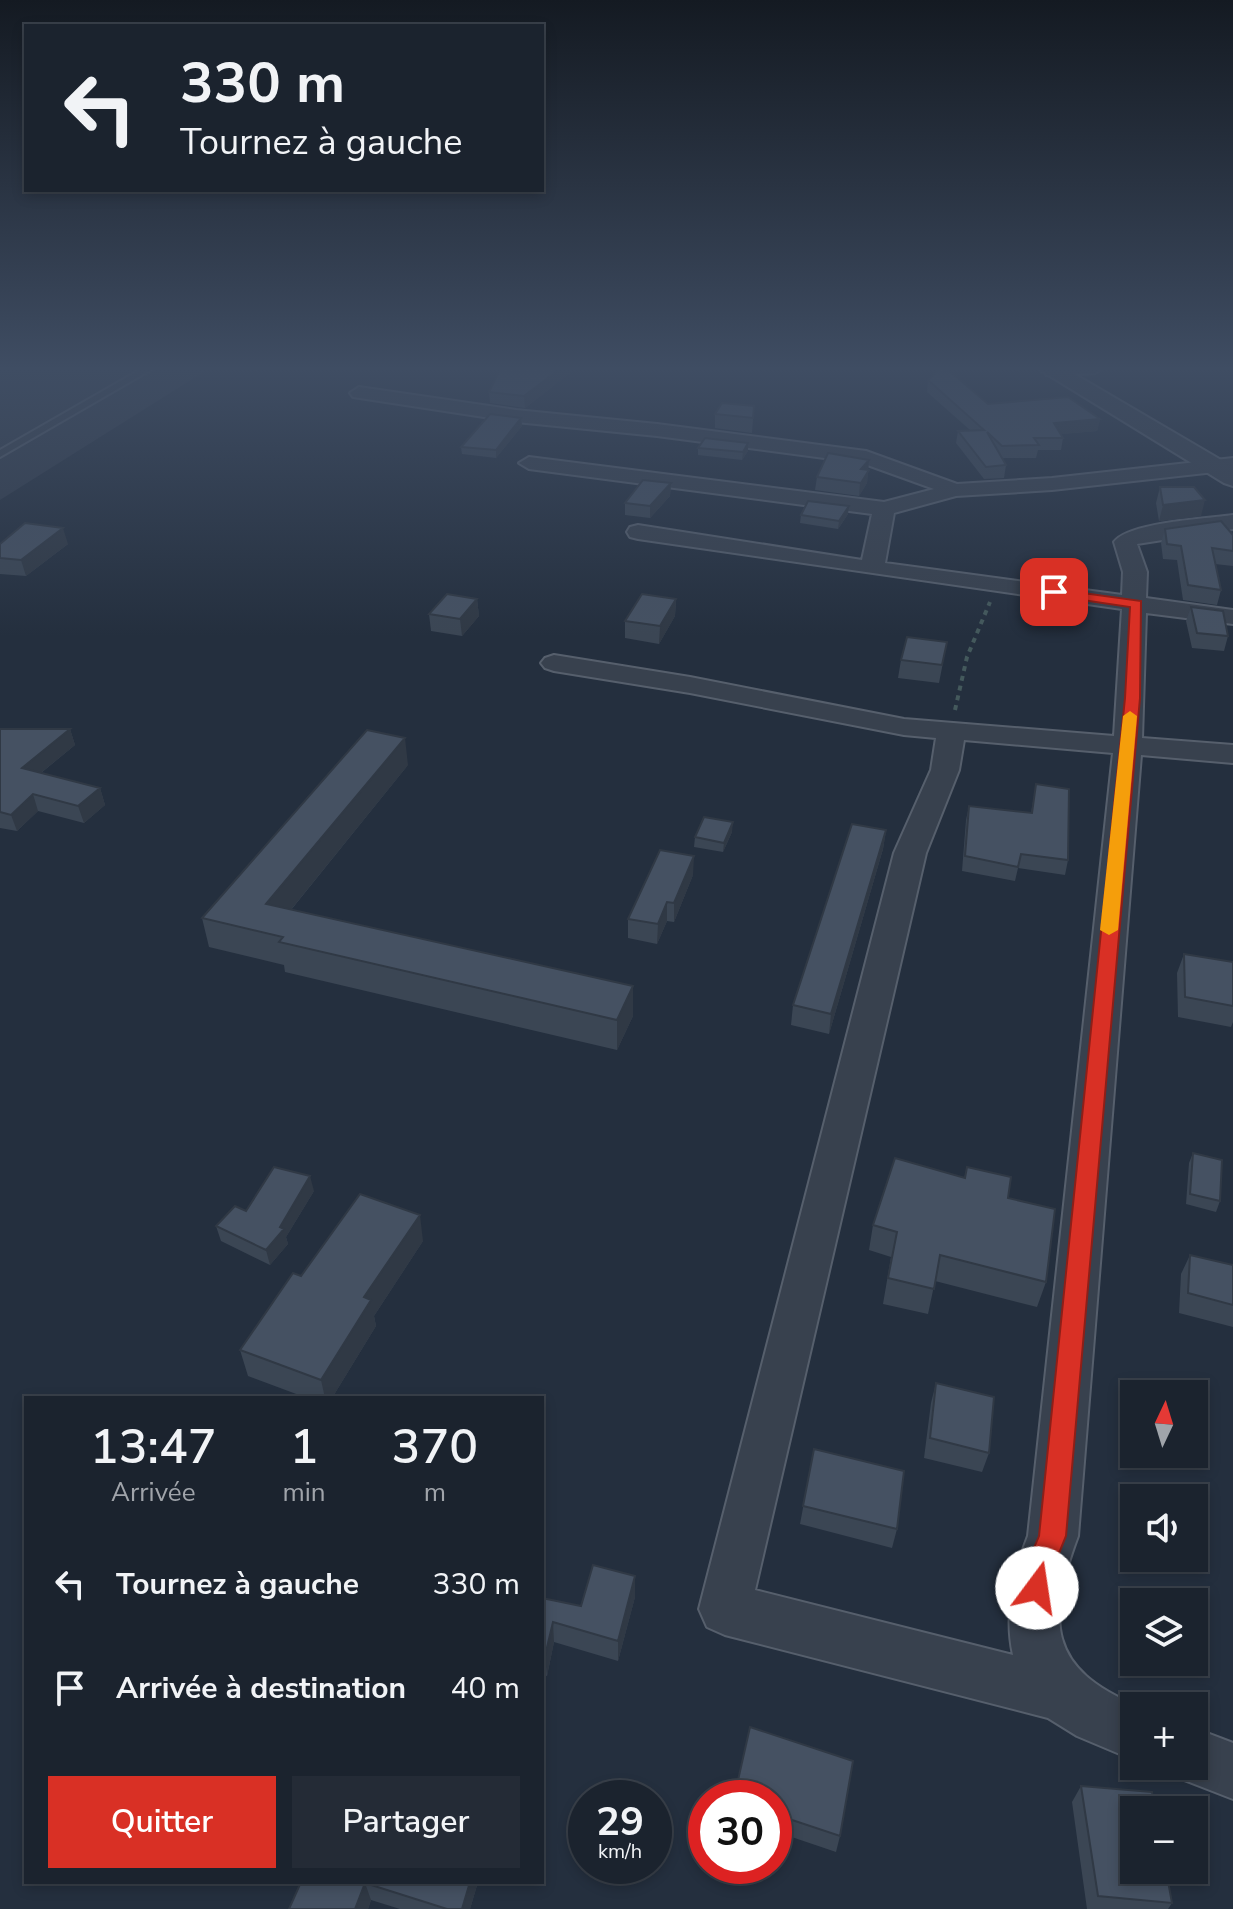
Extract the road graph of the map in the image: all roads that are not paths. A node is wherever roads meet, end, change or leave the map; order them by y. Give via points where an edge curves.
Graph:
1 (866, 457) edge
2 (1204, 457) edge
3 (529, 463) dead end
4 (1227, 470) edge
5 (955, 490) junction
6 (884, 509) junction
7 (1233, 522) edge
8 (638, 532) dead end
9 (872, 568) junction
10 (1136, 604) junction
11 (1233, 617) edge
12 (554, 663) dead end
13 (951, 731) junction
14 (1126, 744) junction
15 (1233, 754) edge
16 (1061, 1694) junction
17 (1120, 1727) edge
18 (1208, 1761) edge
19 (1233, 1771) edge

1 - 5 street
2 - 4 street
3 - 6 street
4 - 5 street
5 - 6 street
6 - 9 street
7 - 10 street via 1128,538
8 - 9 street
9 - 10 street
10 - 11 street
10 - 14 street
12 - 13 street
13 - 14 street
13 - 16 street via 945,770 910,853 725,1609
14 - 15 street
14 - 16 street via 1053,1536 1039,1568 1035,1609 1038,1656
16 - 17 street
18 - 19 street

